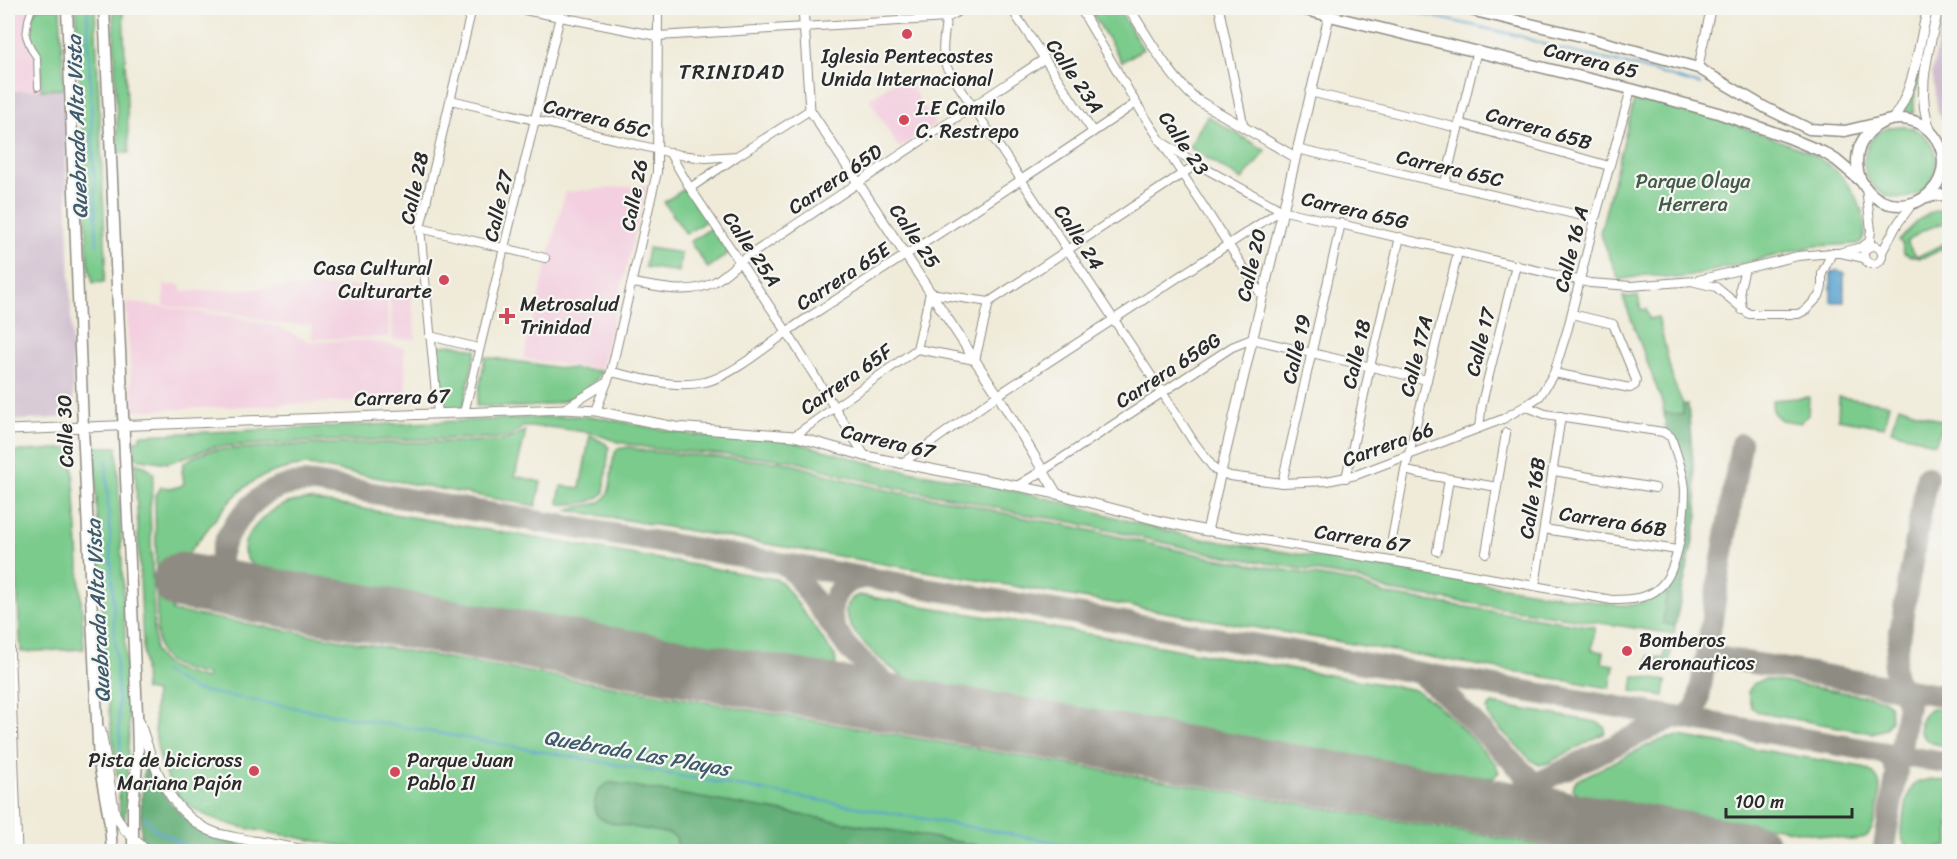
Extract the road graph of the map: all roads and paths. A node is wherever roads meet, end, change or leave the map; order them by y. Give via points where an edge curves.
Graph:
1 (32, 8) edge
2 (67, 8) edge
3 (104, 8) edge
4 (472, 8) edge
5 (514, 8) edge
6 (562, 8) edge
7 (658, 8) edge
8 (803, 8) edge
9 (946, 8) edge
10 (964, 8) edge
11 (1011, 8) edge
12 (1080, 8) edge
13 (1129, 8) edge
14 (1219, 8) edge
15 (1297, 8) edge
16 (1464, 8) edge
17 (1711, 8) edge
18 (1928, 8) edge
19 (1938, 8) edge
20 (1330, 12) edge
21 (560, 18) junction
22 (947, 18) junction
23 (804, 27) junction
24 (658, 36) junction
25 (1477, 50) junction
26 (1044, 59) junction
27 (1698, 68) junction
28 (38, 87) dead end
29 (1631, 89) junction
30 (1310, 92) junction
31 (450, 100) junction
32 (1136, 103) junction
33 (972, 107) junction
34 (810, 110) junction
35 (535, 120) junction
36 (1888, 121) junction
37 (1459, 125) junction
38 (1244, 128) junction
39 (1093, 132) junction
40 (1931, 132) junction
41 (1160, 141) junction
42 (1938, 142) junction
43 (658, 150) junction
44 (1950, 150) edge
45 (669, 152) junction
46 (1296, 153) junction
47 (737, 156) junction
48 (1197, 164) junction
49 (1609, 166) junction
50 (1183, 174) junction
51 (1022, 179) junction
52 (1445, 183) junction
53 (858, 184) junction
54 (1864, 185) junction
55 (690, 188) junction
56 (1950, 194) edge
57 (1925, 197) junction
58 (1913, 203) junction
59 (1281, 210) junction
60 (1595, 219) junction
61 (1341, 223) junction
62 (420, 228) junction
63 (1401, 237) junction
64 (1870, 243) junction
65 (1229, 245) junction
66 (504, 249) junction
67 (1067, 250) junction
68 (1458, 252) junction
69 (1882, 252) junction
70 (1832, 253) junction
71 (1841, 253) junction
72 (906, 255) junction
73 (1811, 255) junction
74 (545, 258) dead end
75 (1864, 258) junction
76 (741, 261) junction
77 (1516, 265) junction
78 (1745, 269) junction
79 (1822, 273) junction
80 (1580, 280) junction
81 (1694, 281) junction
82 (633, 283) junction
83 (930, 293) junction
84 (1262, 296) junction
85 (989, 302) junction
86 (1742, 310) junction
87 (1572, 314) junction
88 (1114, 320) junction
89 (787, 332) junction
90 (430, 336) junction
91 (1252, 339) junction
92 (478, 348) junction
93 (917, 349) junction
94 (1312, 354) junction
95 (975, 360) junction
96 (1370, 367) junction
97 (611, 372) junction
98 (1554, 373) junction
99 (1427, 380) junction
100 (605, 384) junction
101 (1162, 392) junction
102 (998, 395) junction
103 (835, 406) junction
104 (1525, 406) junction
105 (564, 409) junction
106 (596, 411) junction
107 (464, 413) junction
108 (438, 414) junction
109 (1561, 416) junction
110 (125, 426) junction
111 (83, 427) junction
112 (1479, 428) junction
113 (8, 430) edge
114 (1506, 433) dead end
115 (794, 436) junction
116 (1408, 455) junction
117 (865, 456) junction
118 (901, 464) junction
119 (1044, 470) junction
120 (1405, 470) junction
121 (1554, 471) junction
122 (1220, 472) junction
123 (1346, 478) junction
124 (1449, 479) junction
125 (1282, 483) junction
126 (1018, 486) junction
127 (1497, 487) junction
128 (1655, 488) dead end
129 (1057, 494) junction
130 (1544, 529) junction
131 (1207, 531) junction
132 (1392, 538) dead end
133 (1677, 550) junction
134 (1437, 551) dead end
135 (1486, 553) dead end
136 (1535, 586) junction
137 (8, 612) edge
138 (9, 692) edge
139 (95, 692) junction
140 (137, 713) junction
141 (132, 838) junction
142 (17, 852) edge
143 (112, 852) edge
144 (133, 852) edge
145 (148, 852) edge
146 (315, 852) edge

1 - 28 street via 26,36 36,58
2 - 111 main road, Calle 30
3 - 110 main road
4 - 31 street, Calle 28
5 - 21 street
6 - 21 street, Calle 27
7 - 24 street, Calle 26
8 - 23 street, Calle 25
9 - 22 street, Calle 24
10 - 22 street
11 - 26 street, Calle 23A
12 - 32 street, Calle 23
13 - 38 street, Calle 23 via 1185,90
14 - 38 street
15 - 20 main road, Carrera 65
16 - 27 main road, Carrera 65
17 - 27 street
18 - 36 street via 1910,86 1901,108
19 - 40 street via 1923,87
20 - 25 main road, Carrera 65
20 - 30 street, Calle 20
21 - 24 street
21 - 35 street, Calle 27
22 - 23 street
22 - 33 street, Calle 24 via 943,59
23 - 24 street
23 - 34 street, Calle 25
24 - 43 street, Calle 26
25 - 29 main road, Carrera 65
25 - 37 street
26 - 33 street, Carrera 65D
26 - 39 street, Calle 23A
27 - 36 main road, Carrera 65 via 1809,129 1845,131
29 - 49 street, Calle 16 A
29 - 54 main road, Carrera 65 via 1787,137 1829,156
30 - 37 street, Carrera 65B
30 - 46 street, Calle 20
31 - 35 street, Carrera 65C
31 - 62 street, Calle 28
32 - 39 street, Carrera 65E
32 - 41 street, Calle 23
33 - 51 street, Calle 24
33 - 53 street, Carrera 65D
34 - 47 street, Carrera 65C
34 - 53 street, Calle 25
35 - 43 street, Carrera 65C
35 - 66 street, Calle 27
36 - 40 main road via 1911,120
36 - 54 main road via 1873,129 1860,148 1858,171
37 - 49 street, Carrera 65B
37 - 52 street
38 - 46 street, Calle 23
39 - 51 street, Carrera 65E
40 - 42 main road
41 - 48 street
41 - 50 street, Calle 23
42 - 44 main road
42 - 57 main road via 1942,172
43 - 45 street, Carrera 65C
43 - 82 street, Calle 26 via 657,172
45 - 47 street, Carrera 65C via 706,158
45 - 55 street, Calle 25A
46 - 52 street, Carrera 65C
46 - 59 street, Calle 20
47 - 55 street, Carrera 65C
48 - 50 street
48 - 59 street
49 - 60 street, Calle 16 A
50 - 65 street, Calle 23
50 - 67 street
51 - 67 street, Calle 24
51 - 72 street, Carrera 65E
52 - 60 street, Carrera 65C
53 - 72 street, Calle 25
53 - 76 street, Carrera 65D
54 - 58 main road via 1882,201
54 - 64 street
55 - 76 street, Calle 25A
56 - 57 main road
57 - 58 main road
58 - 69 street
59 - 61 street, Carrera 65G
59 - 65 street, Carrera 65G
59 - 84 street, Calle 20
60 - 80 street, Calle 16 A
61 - 63 street, Carrera 65G
61 - 94 street, Calle 19
62 - 66 street
62 - 90 street, Calle 28
63 - 68 street, Carrera 65G
63 - 96 street, Calle 18
64 - 69 street
64 - 71 street
64 - 75 street
65 - 84 street, Calle 23
65 - 88 street, Carrera 65G
66 - 74 street
66 - 92 street, Calle 27
67 - 85 street
67 - 88 street, Calle 24
68 - 77 street, Carrera 65G
68 - 99 street, Calle 17A
69 - 75 street via 1875,264
70 - 71 street, Carrera 65G
70 - 73 street, Carrera 65G
70 - 79 street
71 - 75 street, Carrera 65G
72 - 83 street, Calle 25
72 - 89 street, Carrera 65E
73 - 78 street, Carrera 65G
73 - 79 street
76 - 82 street, Carrera 65D via 714,282 698,288
76 - 89 street, Calle 25A
77 - 80 street, Carrera 65G
77 - 112 street, Calle 17
78 - 81 street, Carrera 65G
78 - 86 street via 1740,288
79 - 86 street via 1819,296 1804,311 1768,315
80 - 81 street, Carrera 65G via 1624,286
80 - 87 street, Calle 16 A
81 - 86 street, Carrera 65G via 1716,287
82 - 97 street, Calle 26
83 - 85 street
83 - 93 street, Carrera 65F
83 - 95 street, Calle 25
84 - 91 street, Calle 20
85 - 95 street
87 - 98 street, Calle 16 A
87 - 98 street via 1613,324 1635,385 1630,388
88 - 101 street, Calle 24
88 - 102 street, Carrera 65G
89 - 97 street, Carrera 65E via 734,370 706,382 675,384
89 - 103 street, Calle 25A
90 - 92 street
90 - 108 street, Calle 28
91 - 94 street, Carrera 65GG
91 - 101 street, Carrera 65GG via 1232,347
91 - 122 street, Calle 20
92 - 107 street, Calle 27
93 - 95 street, Carrera 65F
93 - 103 street, Carrera 65F
94 - 96 street, Carrera 65GG
94 - 125 street, Calle 19
95 - 102 street, Calle 25
96 - 99 street, Carrera 65GG
96 - 123 street, Calle 18
97 - 100 street, Calle 26
98 - 104 street, Calle 16 A via 1540,396
99 - 116 street, Calle 17A
100 - 105 street
100 - 106 street, Calle 26
101 - 119 street, Carrera 65GG
101 - 122 street, Calle 24 via 1209,464
102 - 118 street, Carrera 65G
102 - 119 street, Calle 25
103 - 115 street, Carrera 65F
103 - 117 street, Calle 25A
104 - 109 street
104 - 112 street, Carrera 66
105 - 106 street, Carrera 67
105 - 107 street, Carrera 67
106 - 115 street, Carrera 67 via 675,427
107 - 108 street, Carrera 67
108 - 110 street, Carrera 67
109 - 121 street, Calle 16B
109 - 133 street via 1671,436 1685,489 1682,535
110 - 111 street
110 - 140 main road
111 - 113 street
111 - 139 main road, Calle 30
112 - 116 street, Carrera 66
114 - 127 street, Calle 16B
115 - 117 street, Carrera 67
116 - 120 street, Calle 17A
116 - 123 street, Carrera 66
117 - 118 street, Carrera 67
118 - 126 street, Carrera 67
119 - 126 street
119 - 129 street, Calle 25
120 - 124 street
120 - 132 street, Calle 17A
121 - 128 street
121 - 130 street, Calle 16B
122 - 125 street, Carrera 66
122 - 131 street, Calle 20
123 - 125 street, Carrera 66
124 - 127 street
124 - 134 street
126 - 129 street, Carrera 67
127 - 135 street, Calle 16B
129 - 131 street, Carrera 67
130 - 133 street, Carrera 66B
130 - 136 street, Calle 16B
131 - 136 street, Carrera 67
133 - 136 street, Carrera 67 via 1668,578 1659,589 1634,600 1612,600
137 - 138 street
138 - 142 street
139 - 141 street via 113,808
139 - 143 main road, Calle 30 via 99,763
140 - 141 main road
140 - 146 street via 162,783 192,819 227,836
141 - 144 main road
141 - 145 street

